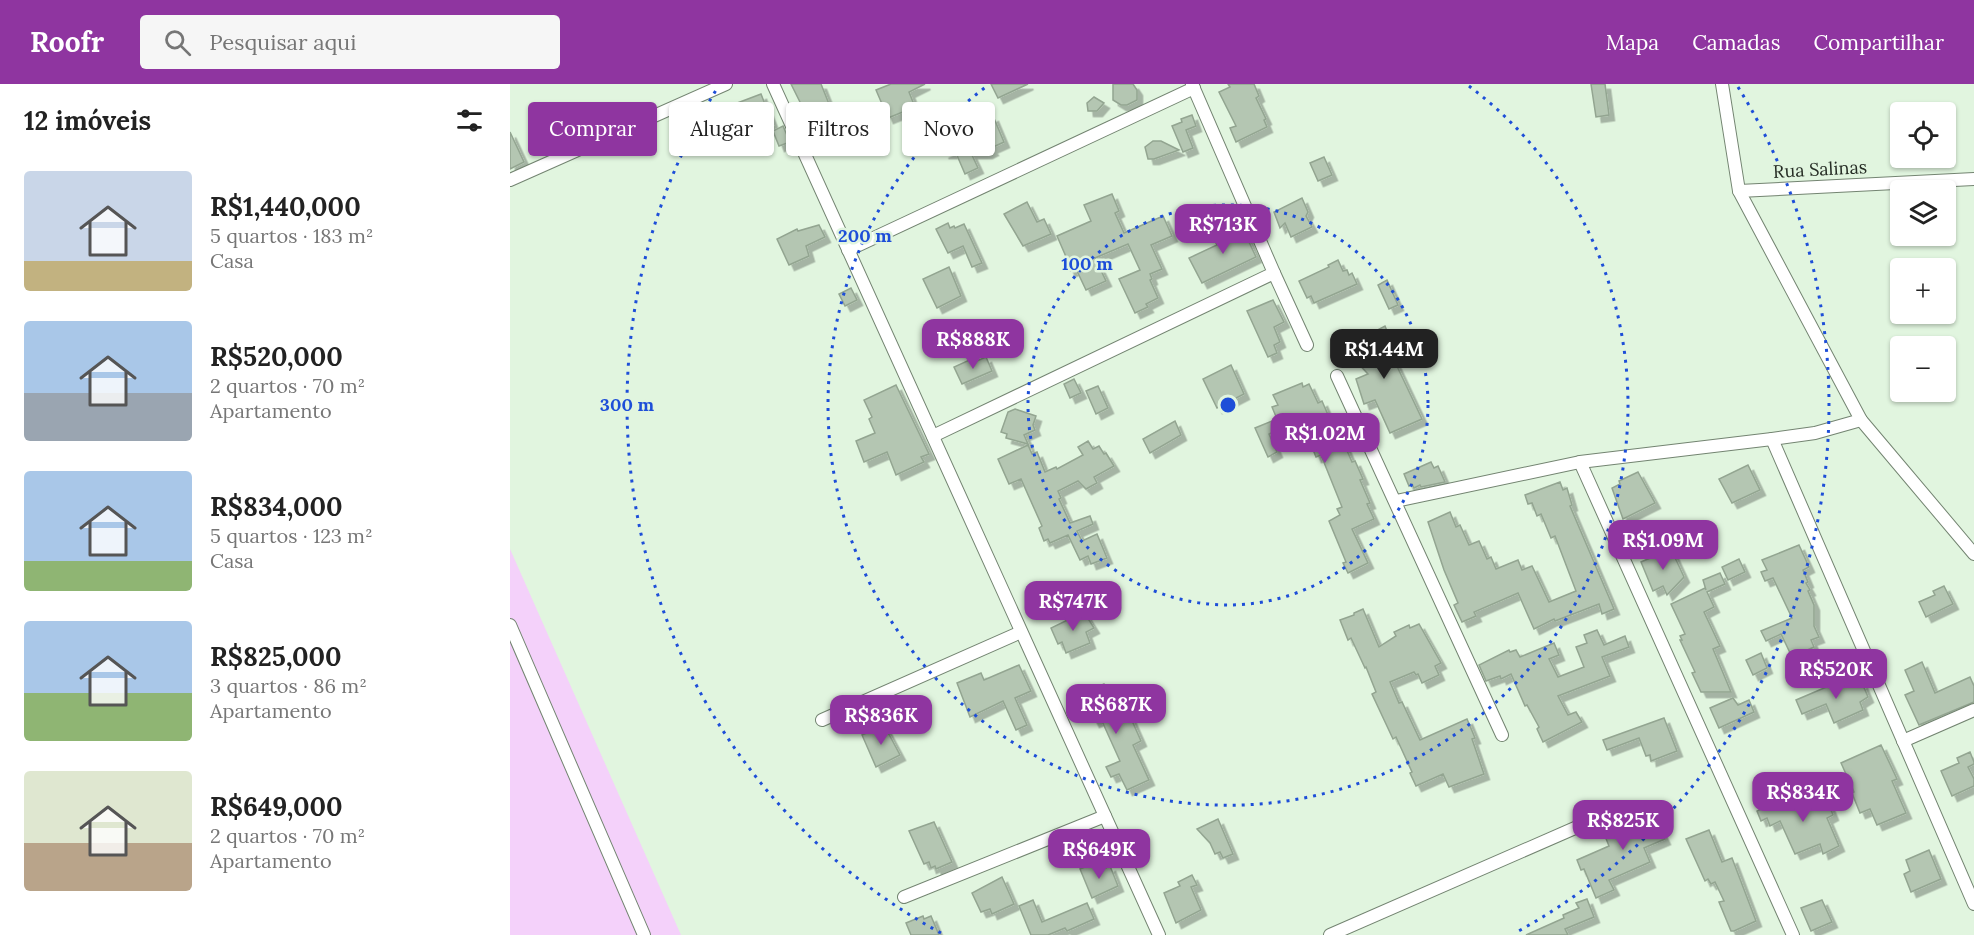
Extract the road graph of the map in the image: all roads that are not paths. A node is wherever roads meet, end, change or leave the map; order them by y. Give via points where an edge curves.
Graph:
1 (726, 84) edge
2 (773, 84) edge
3 (1722, 84) edge
4 (1193, 86) edge
5 (1974, 179) edge
6 (510, 180) edge
7 (1739, 192) junction
8 (848, 250) junction
9 (1274, 273) junction
10 (1307, 345) dead end
11 (1337, 376) dead end
12 (1861, 420) junction
13 (933, 436) junction
14 (1772, 439) junction
15 (1580, 462) junction
16 (1396, 501) junction
17 (1974, 554) edge
18 (510, 625) edge
19 (1021, 632) junction
20 (514, 646) edge
21 (1974, 710) edge
22 (822, 720) dead end
23 (1502, 735) dead end
24 (1903, 741) junction
25 (1105, 816) junction
26 (1591, 821) dead end
27 (904, 897) dead end
28 (1974, 904) edge
29 (644, 935) edge
30 (1159, 935) edge
31 (1330, 935) edge
32 (1793, 935) edge

1 - 6 street
2 - 8 street
3 - 7 street
4 - 8 street
4 - 9 street
5 - 7 street, Rua Salinas
7 - 12 street
8 - 13 street
9 - 10 street
9 - 13 street
11 - 16 street
12 - 14 street via 1815,433
12 - 17 street
13 - 19 street
14 - 15 street
14 - 24 street
15 - 16 street
15 - 32 street
16 - 23 street
18 - 20 street
19 - 22 street
19 - 25 street
20 - 29 street
21 - 24 street
24 - 28 street
25 - 27 street
25 - 30 street
26 - 31 street

